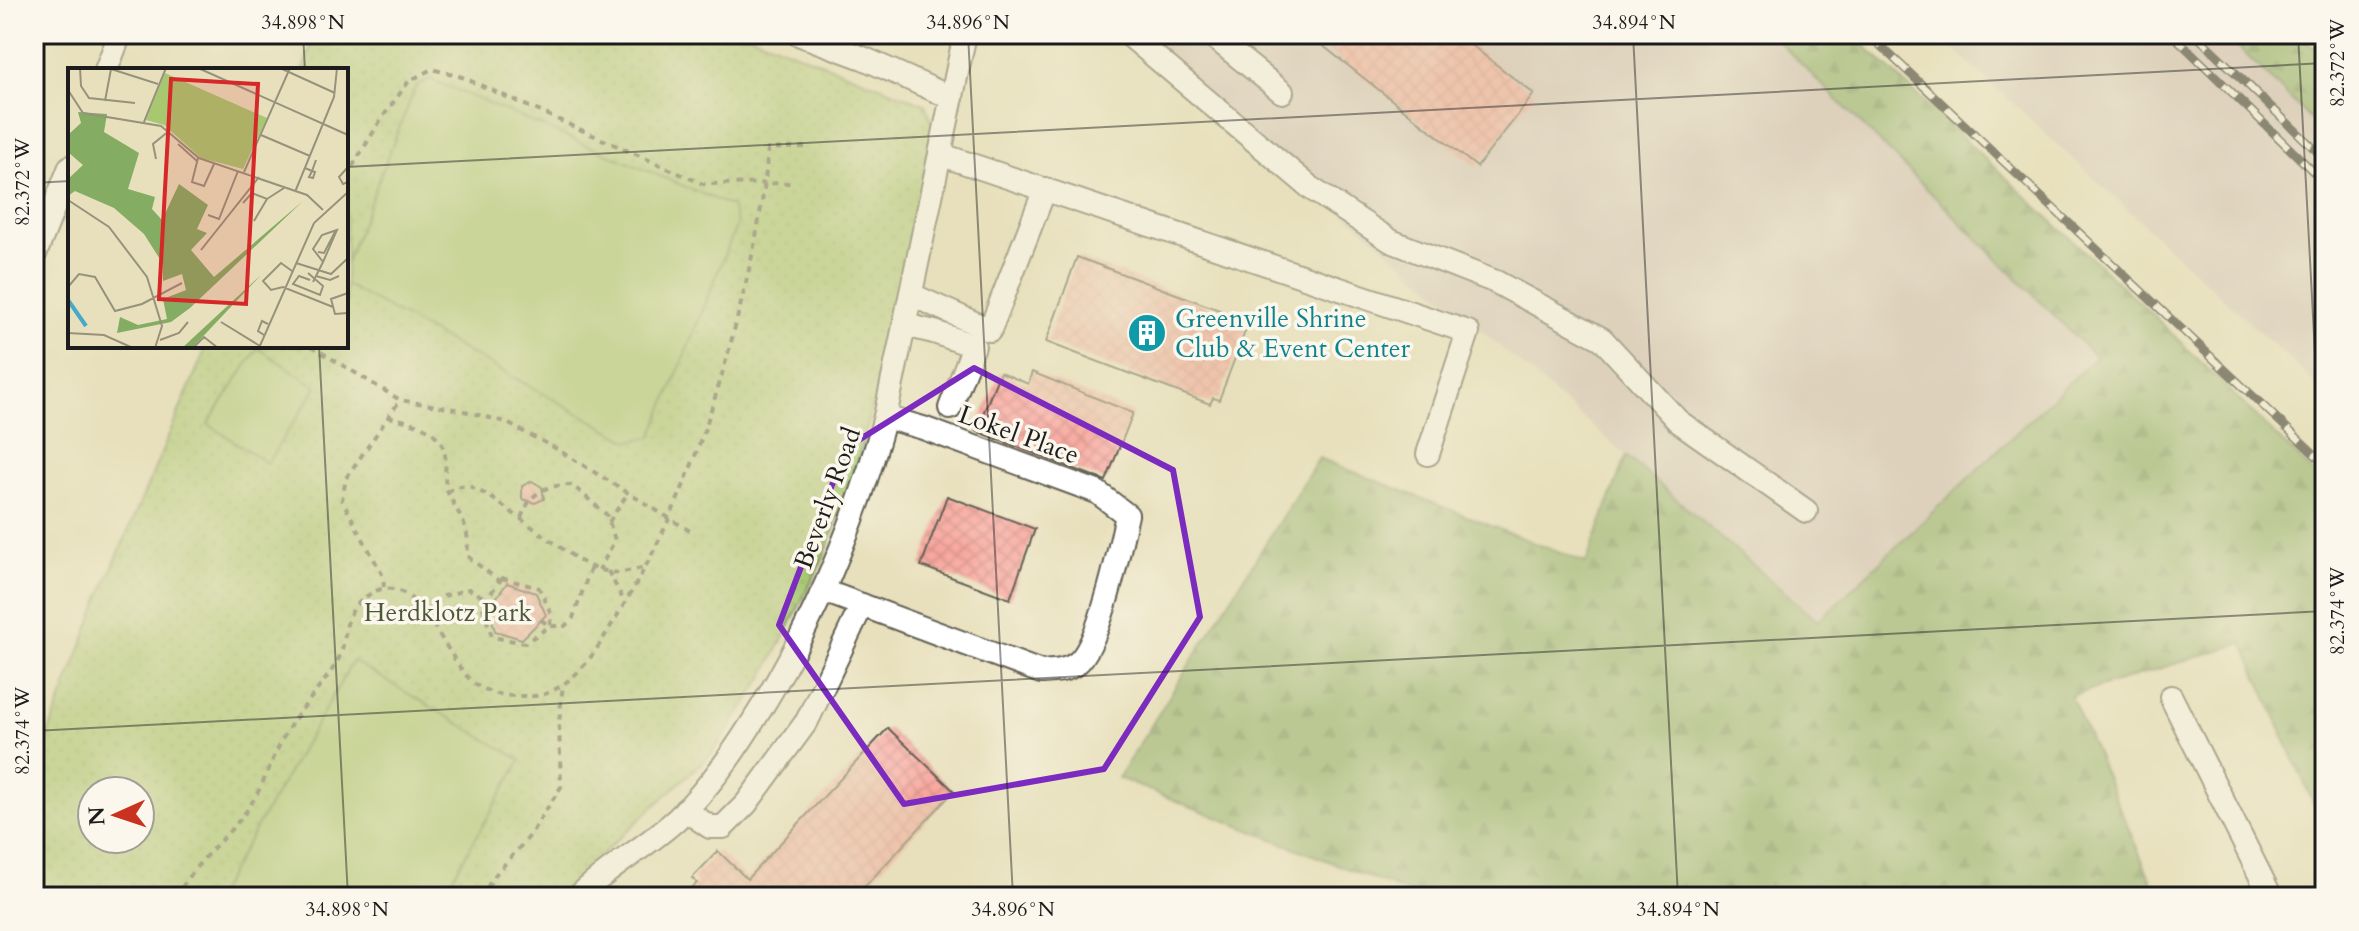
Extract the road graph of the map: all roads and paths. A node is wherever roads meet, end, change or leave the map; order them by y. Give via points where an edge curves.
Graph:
1 (120, 34) edge
2 (798, 34) edge
3 (965, 34) edge
4 (1128, 34) edge
5 (1210, 34) edge
6 (107, 68) edge
7 (1282, 92) dead end
8 (952, 98) junction
9 (805, 147) dead end
10 (942, 155) junction
11 (68, 172) edge
12 (348, 174) edge
13 (766, 183) junction
14 (795, 183) dead end
15 (1045, 189) junction
16 (34, 257) edge
17 (912, 295) junction
18 (905, 325) junction
19 (314, 348) edge
20 (400, 400) junction
21 (950, 408) dead end
22 (388, 417) junction
23 (885, 417) junction
24 (1428, 454) dead end
25 (447, 492) junction
26 (628, 493) junction
27 (1806, 511) dead end
28 (521, 519) junction
29 (670, 519) junction
30 (609, 522) junction
31 (695, 534) dead end
32 (591, 567) junction
33 (646, 567) junction
34 (599, 570) junction
35 (608, 571) junction
36 (499, 581) junction
37 (384, 588) junction
38 (824, 591) junction
39 (487, 599) junction
40 (625, 603) junction
41 (862, 605) junction
42 (425, 612) junction
43 (541, 620) dead end
44 (550, 626) junction
45 (563, 684) junction
46 (2171, 697) dead end
47 (685, 810) junction
48 (175, 897) edge
49 (481, 897) edge
50 (578, 897) edge
51 (2271, 897) edge

1 - 6 street
2 - 8 street
3 - 8 street, Beverly Road
4 - 27 street via 1312,189 1391,241 1496,282 1602,339 1678,421
5 - 7 street
8 - 10 street, Beverly Road
9 - 13 path via 768,149
10 - 15 street
10 - 17 street, Beverly Road
11 - 16 street
12 - 13 path via 409,81 432,69 462,77 703,184
13 - 14 path
13 - 29 path via 726,363
15 - 17 street via 990,330
15 - 24 street via 1468,332
17 - 18 street, Beverly Road
18 - 21 street via 974,346
18 - 23 street, Beverly Road
19 - 20 path
20 - 22 path
20 - 26 path via 505,422
22 - 25 path via 424,427 437,438 444,450
22 - 37 path via 346,478 342,500 383,576
23 - 38 street, Beverly Road
23 - 41 street, Lokel Place via 1097,492 1127,515 1089,648 1064,670 1041,672
25 - 28 path via 471,487
25 - 36 path via 463,516 467,556
26 - 29 path
26 - 30 path
28 - 30 path via 528,500 542,490 572,485
28 - 32 path
29 - 31 path
29 - 33 path
30 - 34 path via 615,540
32 - 34 path
32 - 44 path via 573,618 565,626
33 - 35 path
33 - 40 path
34 - 35 path
35 - 40 path
36 - 39 path
36 - 44 path via 539,588 551,613
37 - 42 path via 402,591
37 - 48 path via 366,596 347,618 338,660 290,725 253,802
38 - 41 street
38 - 47 street, Beverly Road via 739,745
39 - 42 path via 469,589 444,596
39 - 44 path via 482,605 492,637 525,643
40 - 45 path via 577,676
41 - 47 street via 807,721 746,804 723,827 710,827
42 - 45 path via 476,685 509,697 543,696
43 - 44 path
45 - 49 path via 561,787
46 - 51 street
47 - 50 street, Beverly Road

